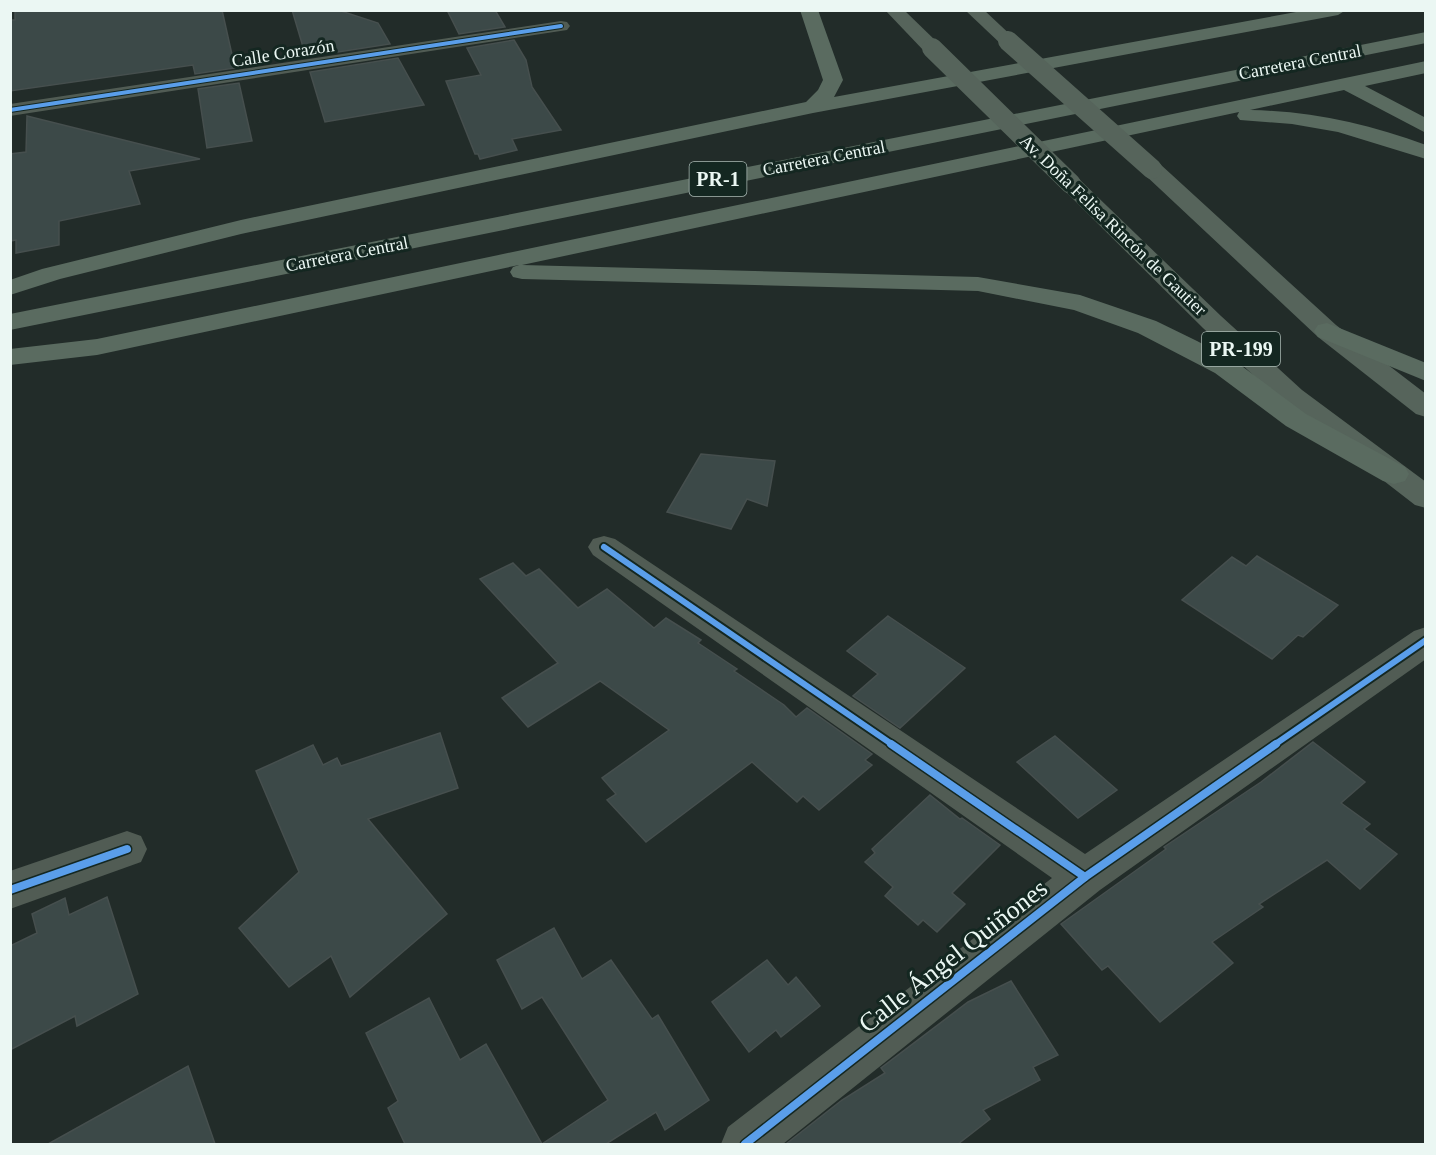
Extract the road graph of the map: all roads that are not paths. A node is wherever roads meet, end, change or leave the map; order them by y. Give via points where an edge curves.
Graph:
1 (809, 10) edge
2 (893, 10) edge
3 (973, 10) edge
4 (1246, 10) edge
5 (1338, 10) edge
6 (1425, 20) edge
7 (561, 26) dead end
8 (1212, 34) junction
9 (1425, 37) edge
10 (1425, 67) edge
11 (1346, 83) junction
12 (1321, 89) junction
13 (813, 107) junction
14 (10, 110) edge
15 (1194, 116) junction
16 (1425, 127) edge
17 (1425, 151) edge
18 (218, 259) dead end
19 (466, 271) junction
20 (112, 280) dead end
21 (10, 288) edge
22 (10, 301) edge
23 (10, 322) edge
24 (1327, 331) junction
25 (97, 347) junction
26 (10, 357) edge
27 (10, 365) edge
28 (1425, 373) edge
29 (1425, 408) edge
30 (1394, 474) junction
31 (1425, 498) edge
32 (604, 547) dead end
33 (1425, 640) edge
34 (127, 849) dead end
35 (1085, 878) junction
36 (10, 890) edge
37 (745, 1144) edge

1 - 13 highway via 833,80
2 - 30 main road, Av. Doña Felisa Rincón de Gautier / PR-199, bridge via 1212,322 1292,396
3 - 24 main road, bridge
4 - 8 highway
5 - 8 highway
6 - 18 highway, Carretera Central / PR-1
7 - 14 street, Calle Corazón
8 - 13 highway
9 - 23 highway, Carretera Central / PR-1
10 - 11 highway
11 - 12 highway
11 - 16 highway
12 - 15 highway
12 - 17 highway
13 - 21 highway via 241,227 51,274
15 - 17 highway via 1317,122
15 - 19 highway
19 - 25 highway
19 - 30 highway via 951,282 1038,294 1114,314 1188,347 1225,367 1296,420
20 - 22 highway
24 - 28 highway
24 - 29 main road
25 - 26 highway
25 - 27 street
30 - 31 main road, Av. Doña Felisa Rincón de Gautier / PR-199
32 - 35 street
33 - 35 street, Calle Ángel Quiñones
34 - 36 street
35 - 37 street, Calle Ángel Quiñones

